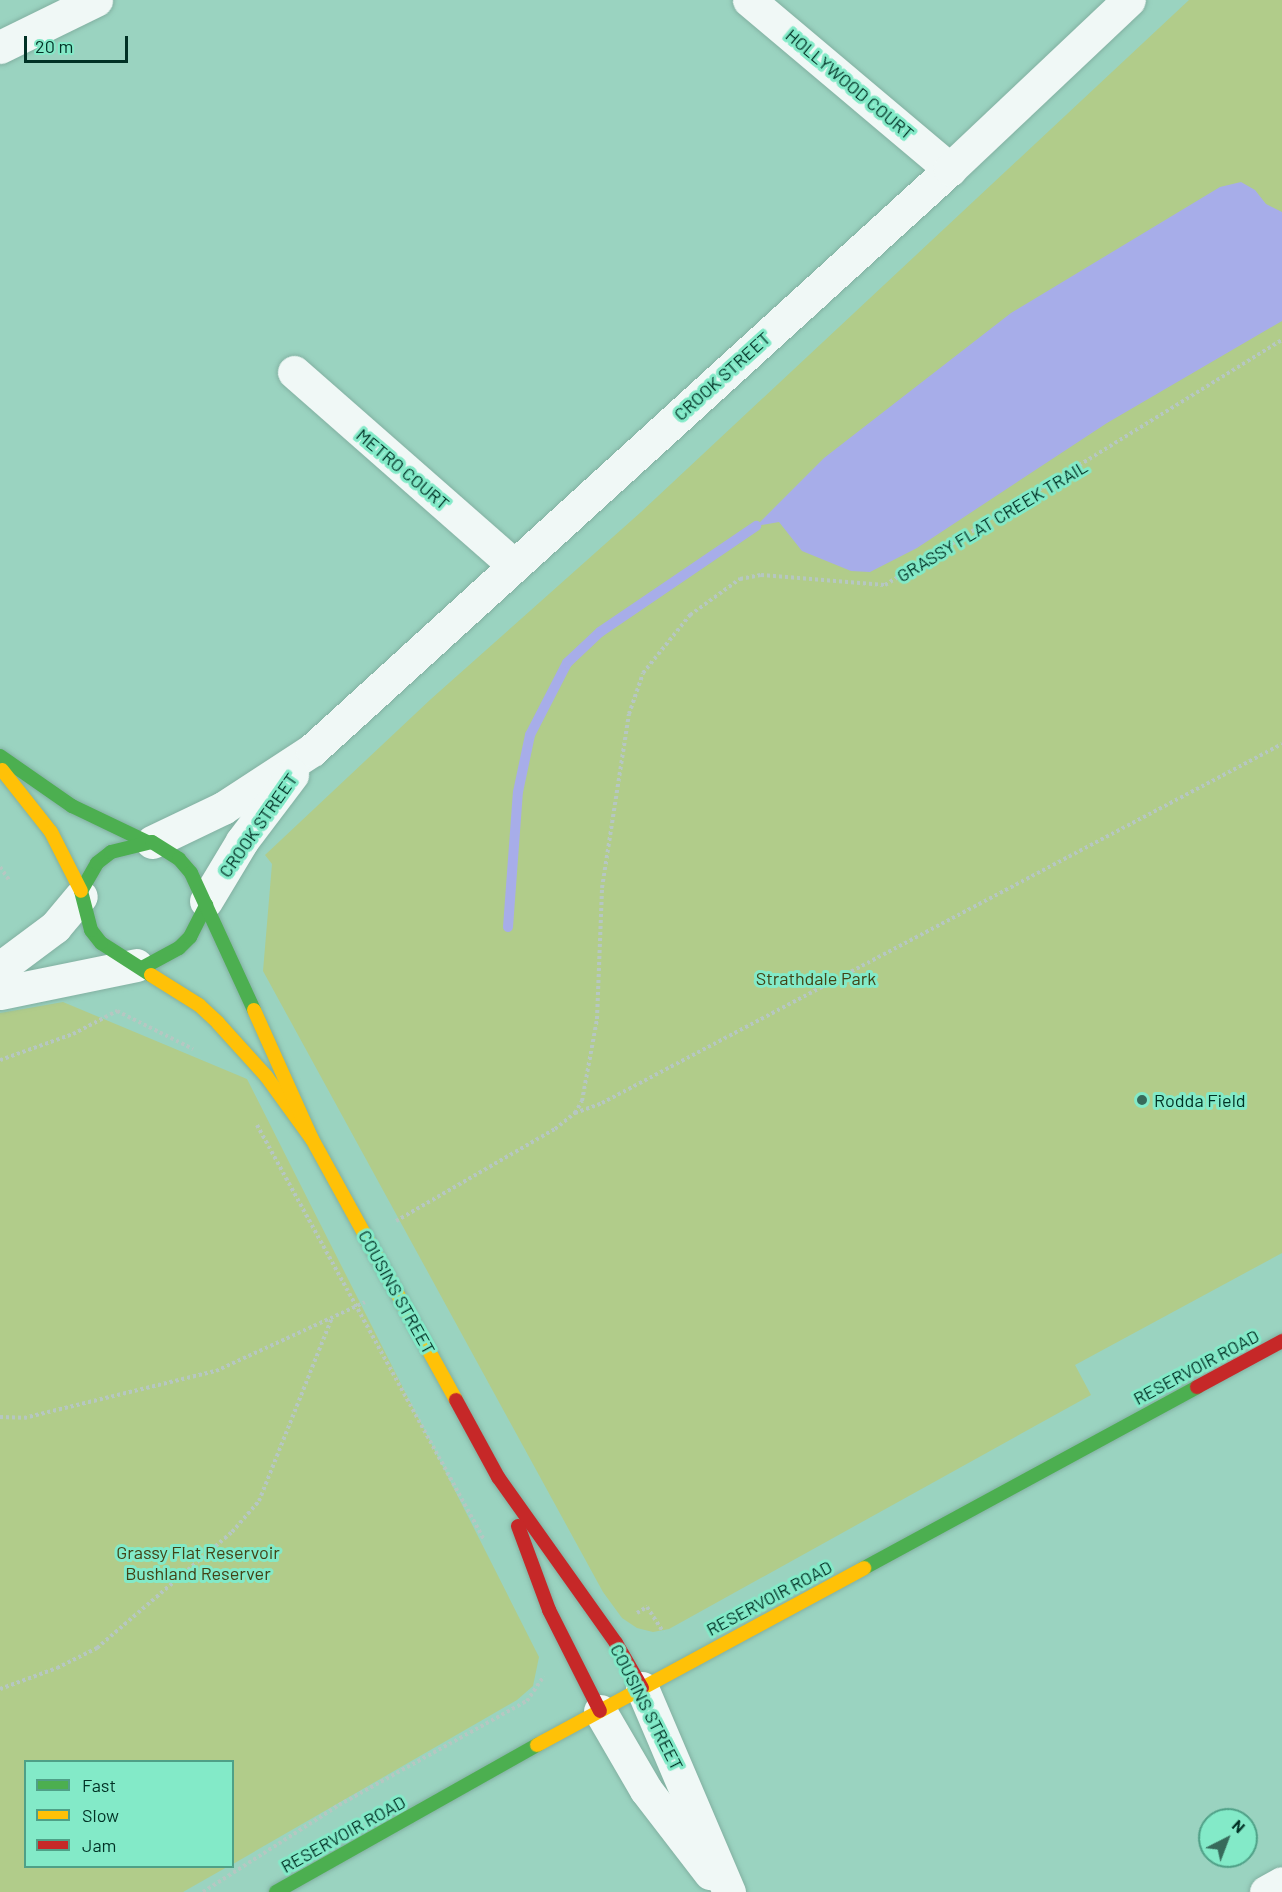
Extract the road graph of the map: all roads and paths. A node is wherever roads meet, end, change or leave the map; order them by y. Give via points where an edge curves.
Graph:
1 (96, 0) edge
2 (749, 0) edge
3 (1129, 0) edge
4 (0, 47) edge
5 (950, 169) junction
6 (1282, 340) edge
7 (294, 372) dead end
8 (514, 565) junction
9 (1282, 744) edge
10 (312, 750) junction
11 (0, 756) edge
12 (0, 768) edge
13 (150, 842) junction
14 (0, 867) edge
15 (9, 880) dead end
16 (81, 894) junction
17 (206, 903) junction
18 (139, 966) junction
19 (0, 968) edge
20 (0, 993) edge
21 (203, 1054) dead end
22 (0, 1060) edge
23 (575, 1113) junction
24 (253, 1117) dead end
25 (312, 1139) junction
26 (369, 1240) junction
27 (395, 1288) junction
28 (355, 1306) junction
29 (332, 1317) junction
30 (1282, 1341) edge
31 (0, 1417) edge
32 (498, 1477) junction
33 (488, 1547) dead end
34 (647, 1607) dead end
35 (663, 1632) dead end
36 (545, 1672) dead end
37 (642, 1688) junction
38 (0, 1689) edge
39 (600, 1712) junction
40 (1282, 1883) edge
41 (203, 1892) edge
42 (276, 1892) edge
43 (723, 1892) edge
44 (729, 1892) edge
45 (1266, 1892) edge

1 - 4 street
2 - 5 street, HOLLYWOOD COURT
3 - 5 street, CROOK STREET
5 - 8 street, CROOK STREET
6 - 23 path, GRASSY FLAT CREEK TRAIL via 885,585 761,575 740,579 711,597 666,642 643,673 629,714 602,888 597,1018 582,1101
7 - 8 street, METRO COURT
8 - 10 street, CROOK STREET
9 - 23 path via 655,1076
10 - 13 street, CROOK STREET via 223,808
10 - 17 street, CROOK STREET via 242,841
11 - 13 street via 72,806
12 - 16 street via 51,832
13 - 16 street via 111,852 97,863
13 - 17 street via 179,859
14 - 15 path
16 - 18 street via 91,930 101,943
16 - 19 street via 55,927
17 - 18 street via 190,937 179,948
17 - 25 street, COUSINS STREET
18 - 20 street
18 - 25 street, COUSINS STREET via 199,1005 236,1040
21 - 22 path via 117,1011 73,1034
23 - 26 path via 555,1129 417,1207
24 - 28 path
25 - 26 street, COUSINS STREET
26 - 27 street, COUSINS STREET
27 - 28 path
27 - 32 street, COUSINS STREET
28 - 29 path
28 - 33 path
29 - 31 path via 216,1371 24,1418
29 - 38 path via 259,1501 232,1532 97,1648
30 - 37 street, RESERVOIR ROAD
32 - 37 street, COUSINS STREET via 612,1636
32 - 39 street, COUSINS STREET via 549,1610
34 - 35 path
36 - 41 path via 540,1688 527,1701 339,1805
37 - 39 street, RESERVOIR ROAD
37 - 44 street, COUSINS STREET
39 - 42 street, RESERVOIR ROAD
39 - 43 street, COUSINS STREET via 646,1790
40 - 45 street

